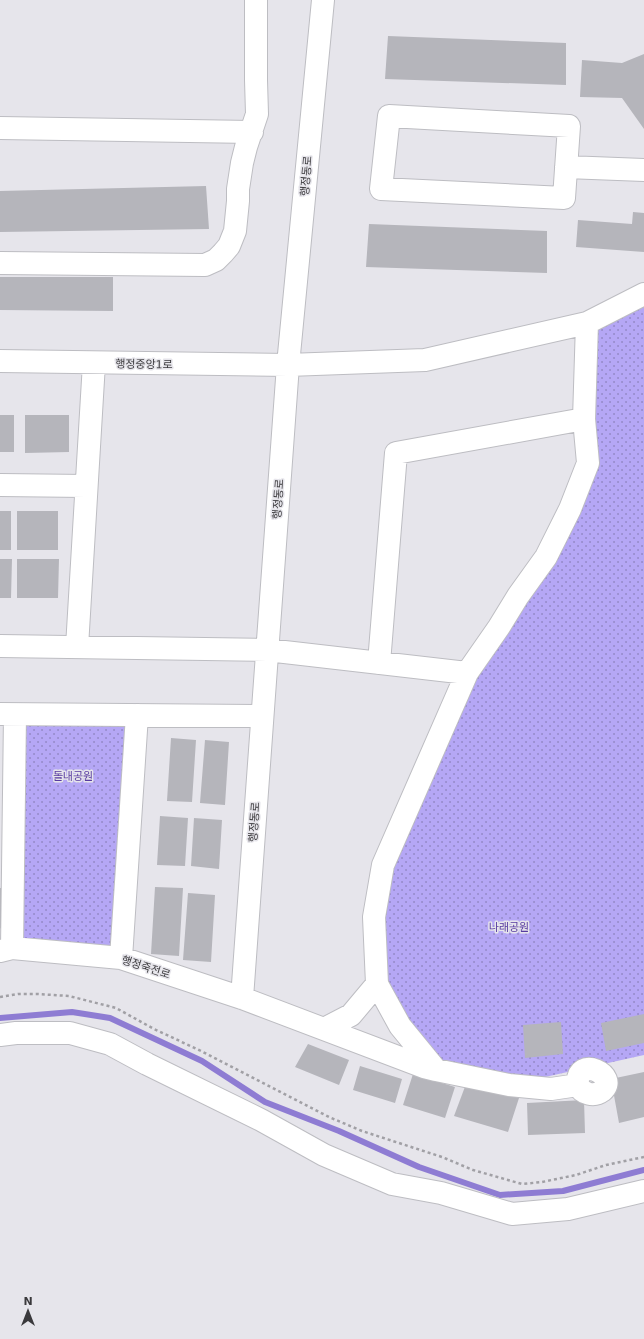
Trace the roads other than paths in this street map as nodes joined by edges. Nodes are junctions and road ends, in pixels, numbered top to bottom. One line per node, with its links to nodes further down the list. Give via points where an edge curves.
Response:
1 (256, 0): 4 (street, via 257,114)
2 (323, 0): 12 (street, 행정동로)
3 (0, 128): 4 (street)
4 (252, 132): 7 (street, via 242,163 235,231 229,246 216,260 205,265 186,266)
5 (566, 166): 5 (street, via 569,126 388,116 381,189 564,198); 6 (street)
6 (644, 170)
7 (0, 262)
8 (644, 294): 9 (street, 행정중앙1로)
9 (587, 323): 12 (street, 행정중앙1로, via 425,360); 13 (street)
10 (0, 361): 11 (street, 행정중앙1로)
11 (94, 363): 12 (street, 행정중앙1로); 15 (street)
12 (288, 365): 18 (street, 행정동로)
13 (584, 419): 19 (street, via 396,453); 20 (street, via 588,463 570,509 546,557)
14 (0, 485): 15 (street)
15 (86, 486): 17 (street)
16 (0, 646): 17 (street)
17 (77, 647): 18 (street)
18 (267, 650): 19 (street); 23 (street, 행정동로)
19 (379, 663): 20 (street)
20 (467, 673): 26 (street, via 383,865 374,917)
21 (7, 714): 22 (street); 24 (street)
22 (137, 715): 23 (street); 25 (street)
23 (262, 716): 27 (street, 행정동로)
24 (6, 950): 25 (street, 행정죽전로)
25 (121, 958): 27 (street, 행정죽전로)
26 (377, 984): 28 (street, via 351,1015); 30 (street, via 400,1026)
27 (242, 998): 28 (street, 행정죽전로)
28 (324, 1029): 30 (street, 행정죽전로)
29 (0, 1035): 32 (street, via 70,1033 110,1044 261,1120 324,1155 392,1184 441,1193 512,1214 568,1209)
30 (436, 1070): 31 (street, 행정죽전로, via 509,1086 551,1089)
31 (578, 1086)
32 (644, 1191)

